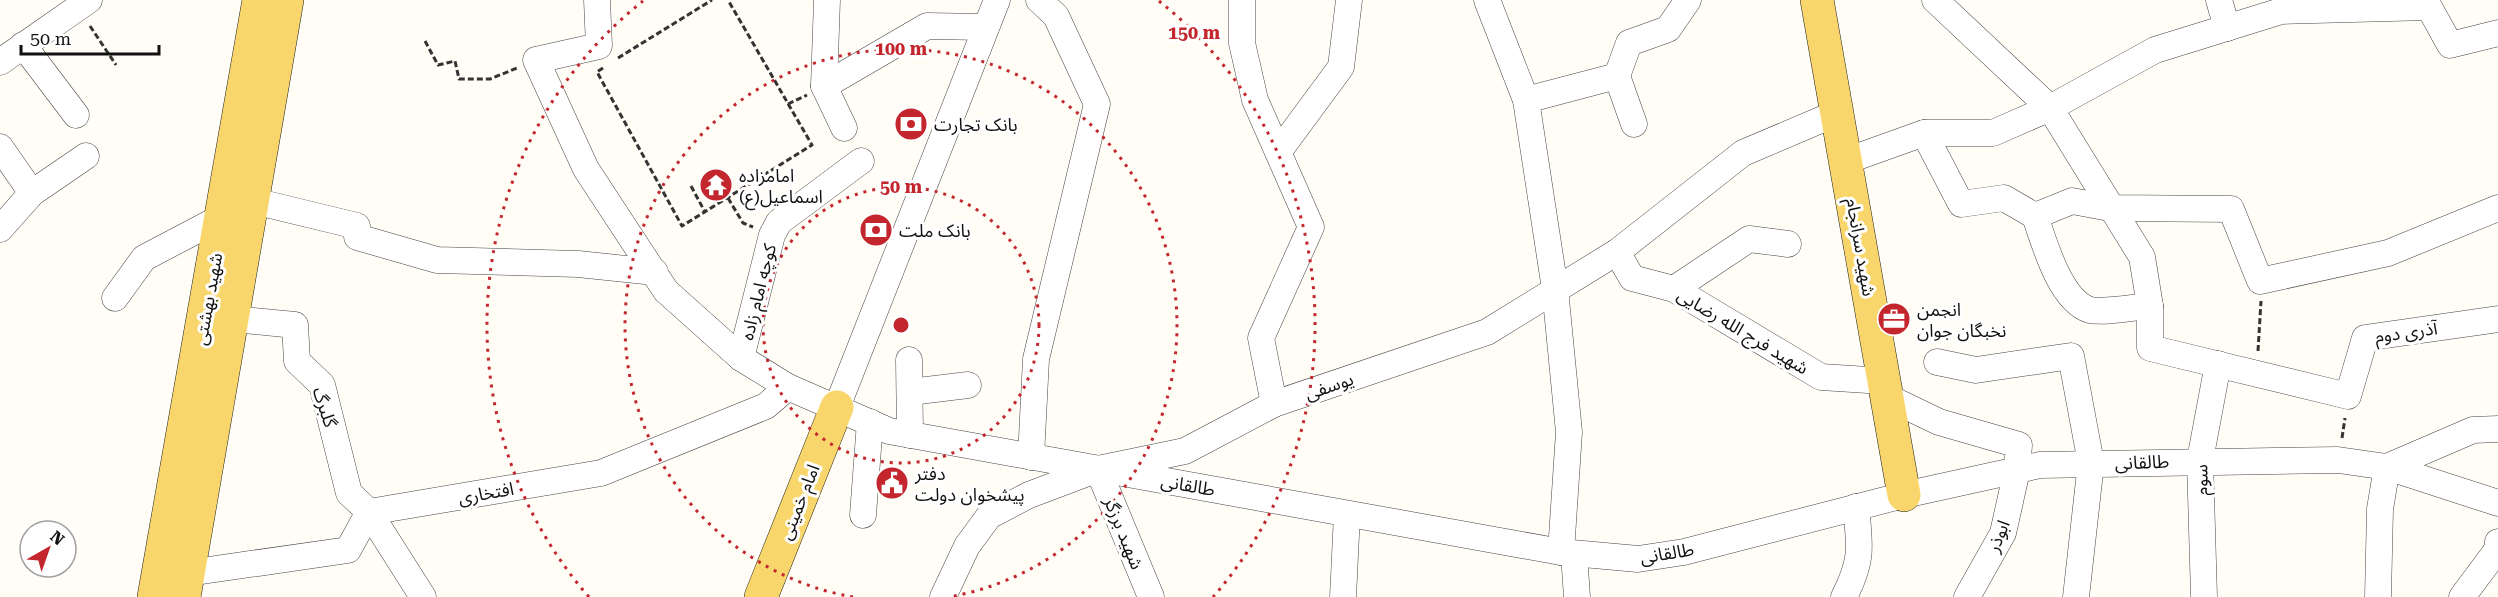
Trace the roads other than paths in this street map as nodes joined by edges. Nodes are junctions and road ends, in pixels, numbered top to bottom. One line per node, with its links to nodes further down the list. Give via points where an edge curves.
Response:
1 (259, 0): 39 (main road, شهید بهشتی)
2 (287, 0): 35 (main road, شهید بهشتی)
3 (597, 0): 43 (street, طالقانی, via 599,46 536,60 586,169)
4 (826, 0): 21 (street)
5 (997, 0): 15 (street)
6 (1040, 0): 63 (street, via 1056,16 1097,104 1036,359)
7 (1242, 0): 30 (street, via 1242,43 1255,100)
8 (1350, 0): 30 (street, via 1341,67)
9 (1487, 0): 22 (street)
10 (1688, 0): 20 (street, via 1668,29 1629,43)
11 (1817, 0): 24 (main road, شهید سرانجام)
12 (1935, 0): 23 (street)
13 (2219, 0): 16 (street)
14 (83, 4): 18 (street)
15 (986, 27): 21 (street, via 927,26); 59 (street)
16 (2227, 28): 17 (street, via 2281,11 2429,7 2450,45); 23 (street, via 2155,51)
17 (2498, 33)
18 (23, 45): 19 (street); 25 (street)
19 (0, 62)
20 (1617, 76): 22 (street); 26 (street)
21 (824, 86): 27 (street)
22 (1526, 100): 44 (street)
23 (2050, 108): 28 (street, via 1993,133); 36 (street)
24 (1837, 113): 32 (main road, شهید سرانجام); 42 (street, یوسفی, via 1743,153)
25 (76, 116)
26 (1634, 124)
27 (844, 128)
28 (1924, 133): 32 (street); 38 (street, via 1961,204 2004,198)
29 (0, 147): 34 (street)
30 (1279, 151): 58 (street, via 1311,227 1262,338)
31 (86, 156): 34 (street)
32 (1846, 160): 56 (main road, شهید سرانجام)
33 (861, 161): 50 (street, کوچه امام زاده, via 779,222 772,235)
34 (32, 193): 40 (street)
35 (254, 201): 43 (street, via 357,226 357,237 437,260 578,264); 48 (main road, شهید بهشتی)
36 (2109, 208): 37 (street, via 2232,209 2260,281 2388,254); 38 (street, via 2072,201); 47 (street, via 2142,257)
37 (2498, 208)
38 (2035, 216): 47 (street, via 2055,272 2076,301 2090,310)
39 (222, 217): 46 (street, via 144,258); 78 (main road, شهید بهشتی)
40 (0, 229)
41 (1788, 244): 45 (street, via 1749,239)
42 (1617, 252): 44 (street, یوسفی); 45 (street, شهید فرج الله رضایی, via 1632,278)
43 (655, 272): 50 (street, طالقانی, via 666,291)
44 (1555, 289): 58 (street, یوسفی, via 1486,332); 76 (street, via 1569,432)
45 (1674, 289): 56 (street, شهید فرج الله رضایی, via 1821,377)
46 (115, 298)
47 (2150, 306): 53 (street, via 2150,348)
48 (234, 319): 72 (street, گلبرگ, via 295,325 297,361 322,385 349,493); 77 (main road, شهید بهشتی)
49 (2498, 319): 53 (street, آذری دوم, via 2365,338 2348,396)
50 (741, 358): 55 (street, طالقانی)
51 (909, 360): 57 (street)
52 (1937, 362): 65 (street, via 1976,370 2071,356)
53 (2218, 364): 64 (street, سوم)
54 (968, 385): 57 (street)
55 (788, 387): 59 (street, طالقانی); 72 (street, افتخاری, via 766,406 601,473)
56 (1886, 389): 68 (street, ابوذر, via 1939,422 2019,445); 69 (main road, شهید سرانجام)
57 (910, 392): 62 (street)
58 (1274, 404): 67 (street, یوسفی, via 1185,451)
59 (837, 407): 60 (street, طالقانی); 80 (main road, امام خمینی)
60 (870, 422): 62 (street, طالقانی); 74 (street)
61 (2498, 429): 66 (street, via 2473,430)
62 (910, 435): 63 (street, طالقانی)
63 (1032, 457): 67 (street, طالقانی)
64 (2200, 460): 65 (street, طالقانی); 66 (street, طالقانی, via 2338,459); 88 (street, سوم)
65 (2091, 463): 68 (street, طالقانی); 87 (street)
66 (2387, 467): 70 (street, طالقانی); 89 (street, via 2380,509)
67 (1098, 469): 73 (street, طالقانی); 81 (street, via 1029,495 989,516 967,546); 82 (street, شهید برزگر)
68 (2017, 470): 69 (street, طالقانی); 86 (street, ابوذر, via 2003,533)
69 (1904, 495): 71 (street, طالقانی)
70 (2498, 503)
71 (1856, 507): 76 (street, طالقانی, via 1684,552 1638,559); 85 (street, via 1859,561)
72 (369, 512): 77 (street, via 348,550); 79 (street)
73 (1347, 514): 76 (street, طالقانی); 83 (street)
74 (863, 515)
75 (2498, 542): 90 (street, via 2497,550)
76 (1568, 553): 84 (street)
77 (186, 585)
78 (154, 597)
79 (423, 597)
80 (761, 597)
81 (943, 597)
82 (1151, 597)
83 (1343, 597)
84 (1576, 597)
85 (1844, 597)
86 (1967, 597)
87 (2076, 597)
88 (2205, 597)
89 (2378, 597)
90 (2462, 597)

